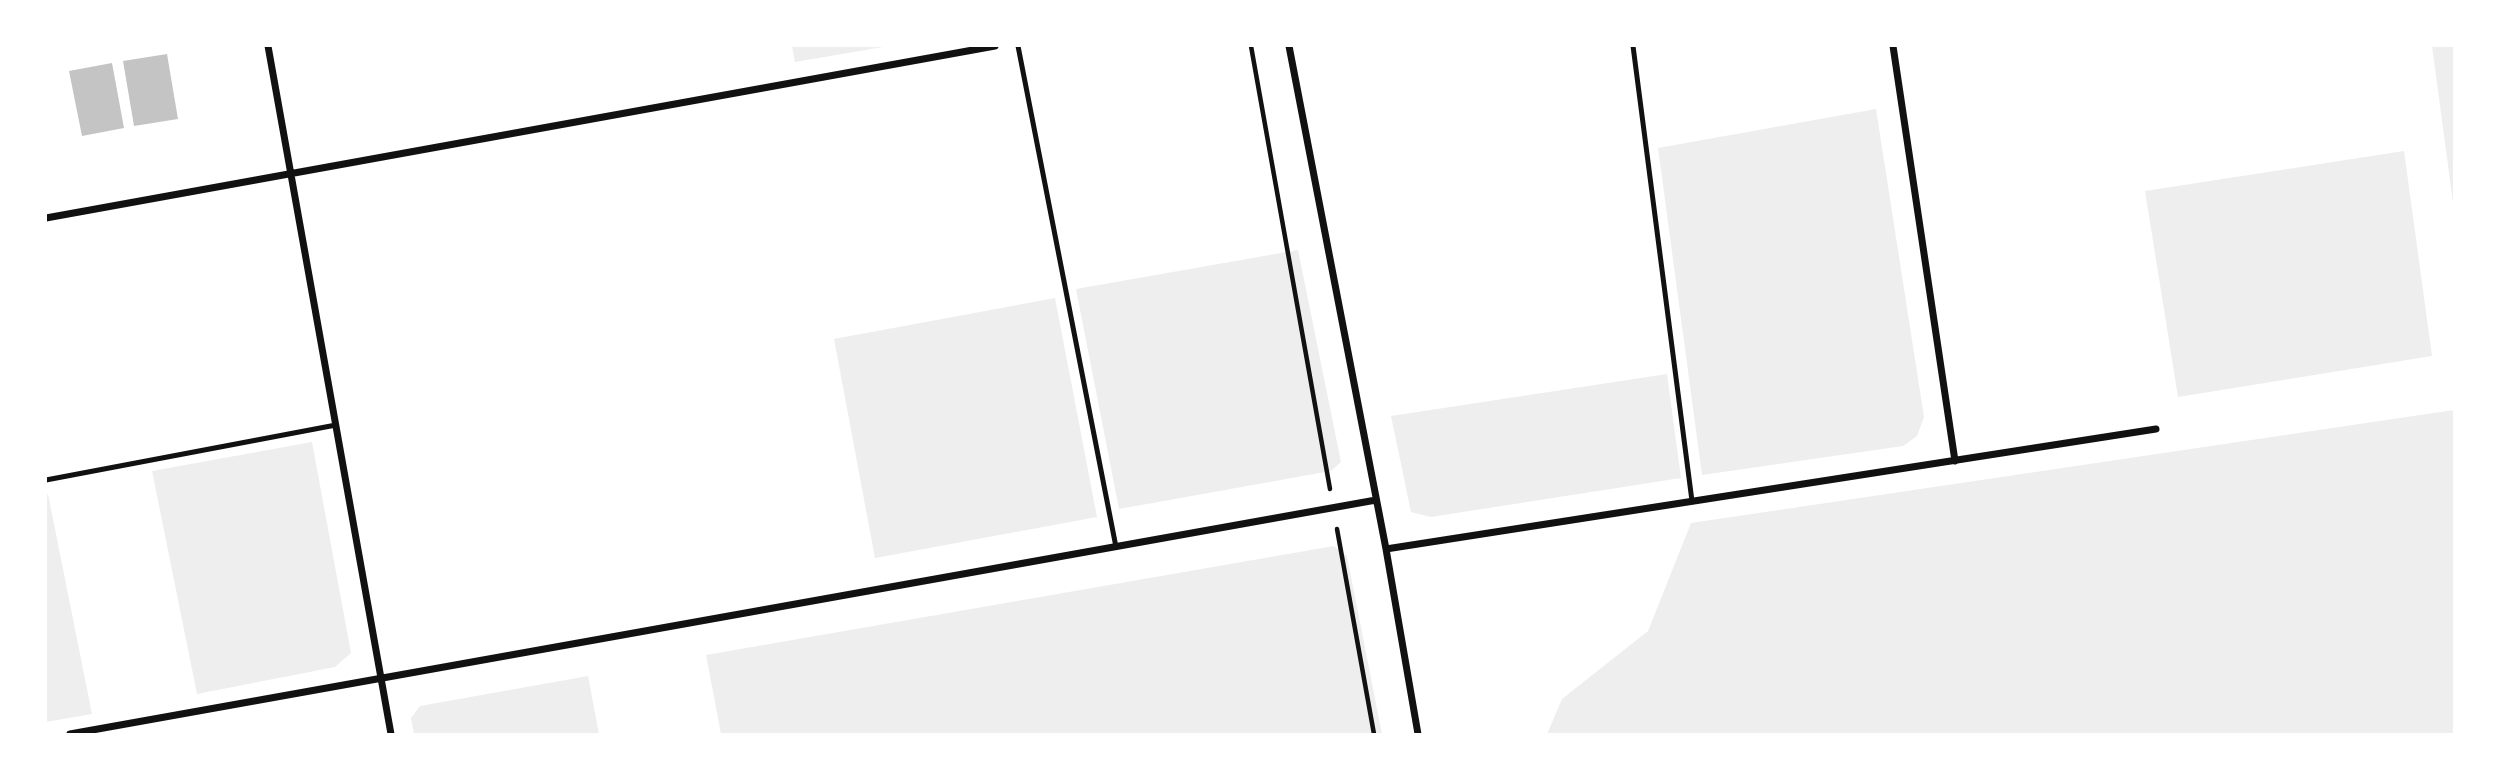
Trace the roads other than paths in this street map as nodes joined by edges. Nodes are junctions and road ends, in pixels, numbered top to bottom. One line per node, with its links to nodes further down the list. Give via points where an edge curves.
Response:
1 (268, 46): 7 (street)
2 (995, 46): 7 (street)
3 (1018, 46): 15 (lane)
4 (1289, 46): 13 (street)
5 (1633, 46): 14 (lane)
6 (1893, 46): 11 (street)
7 (290, 173): 8 (street); 9 (street)
8 (46, 218)
9 (336, 425): 12 (lane); 17 (street)
10 (2156, 429): 11 (street)
11 (1955, 461): 14 (street)
12 (46, 480)
13 (1376, 500): 15 (street); 16 (street)
14 (1692, 501): 16 (street)
15 (1116, 547): 17 (street)
16 (1386, 550): 20 (street)
17 (382, 680): 18 (street); 19 (street)
18 (70, 734)
19 (391, 734)
20 (1418, 734)

